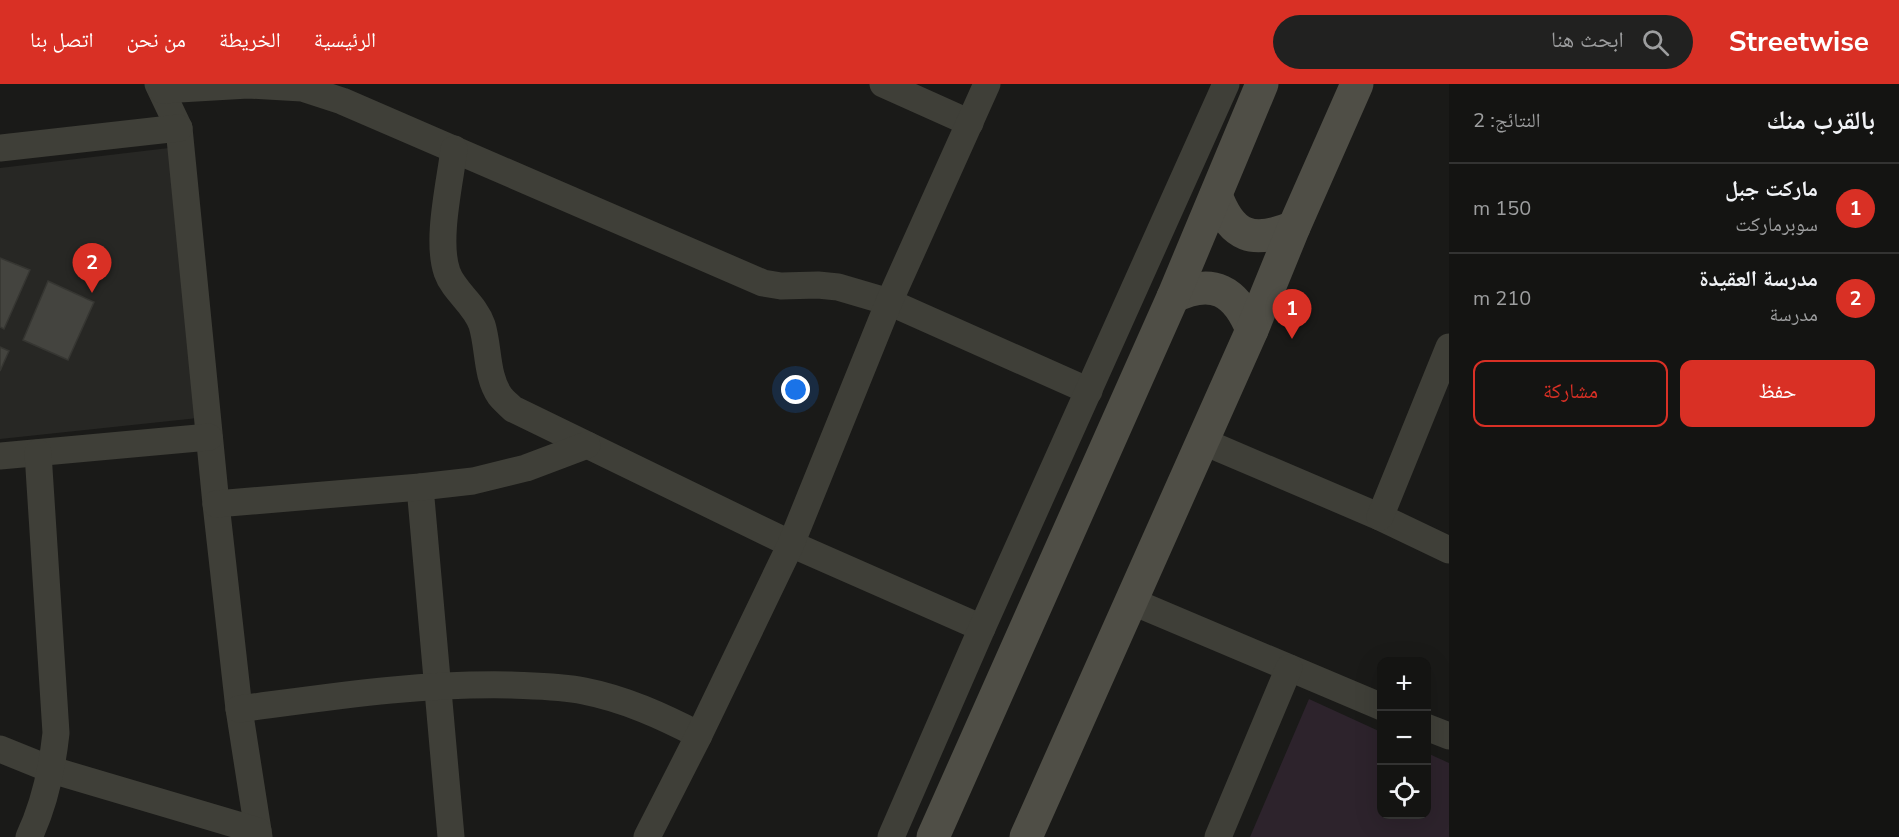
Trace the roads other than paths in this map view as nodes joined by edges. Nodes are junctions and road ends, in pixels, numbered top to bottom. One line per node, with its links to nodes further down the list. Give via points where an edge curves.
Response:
1 (884, 84): 7 (street)
2 (987, 84): 7 (street)
3 (1226, 84): 17 (street)
4 (1262, 84): 11 (main road)
5 (1357, 84): 12 (main road)
6 (160, 87): 8 (street); 10 (street, via 302,88)
7 (970, 123): 14 (street)
8 (179, 128): 9 (street); 18 (street)
9 (0, 148)
10 (454, 149): 14 (street, via 764,283 838,287); 20 (street, via 443,252 456,289 481,322 492,379 500,396 513,409)
11 (1216, 195): 12 (main road, via 1225,216 1251,236 1266,237); 13 (main road)
12 (1294, 227): 15 (main road)
13 (1173, 297): 15 (main road, via 1196,288 1218,291 1238,304); 44 (main road)
14 (890, 302): 17 (street); 26 (street)
15 (1252, 330): 19 (main road)
16 (1446, 360): 25 (street)
17 (1089, 392): 29 (street)
18 (209, 437): 21 (street); 24 (street)
19 (1202, 441): 25 (street); 28 (main road)
20 (587, 445): 23 (street, via 500,476); 26 (street)
21 (38, 453): 22 (street); 38 (street, via 56,733)
22 (0, 456)
23 (420, 488): 24 (street); 31 (street)
24 (216, 504): 33 (street)
25 (1380, 517): 27 (street)
26 (791, 544): 29 (street); 35 (street)
27 (1449, 550)
28 (1131, 601): 30 (street); 45 (main road)
29 (982, 628): 43 (street)
30 (1289, 668): 32 (street); 46 (street)
31 (437, 686): 33 (street); 35 (street, via 508,685 583,691 660,715); 41 (street)
32 (1377, 706)
33 (239, 709): 39 (street)
34 (1431, 729): 36 (street)
35 (699, 735): 42 (street)
36 (1449, 736)
37 (0, 749): 38 (street)
38 (52, 770): 39 (street); 40 (street)
39 (257, 835)
40 (29, 837)
41 (451, 837)
42 (646, 837)
43 (891, 837)
44 (933, 837)
45 (1026, 837)
46 (1218, 837)

